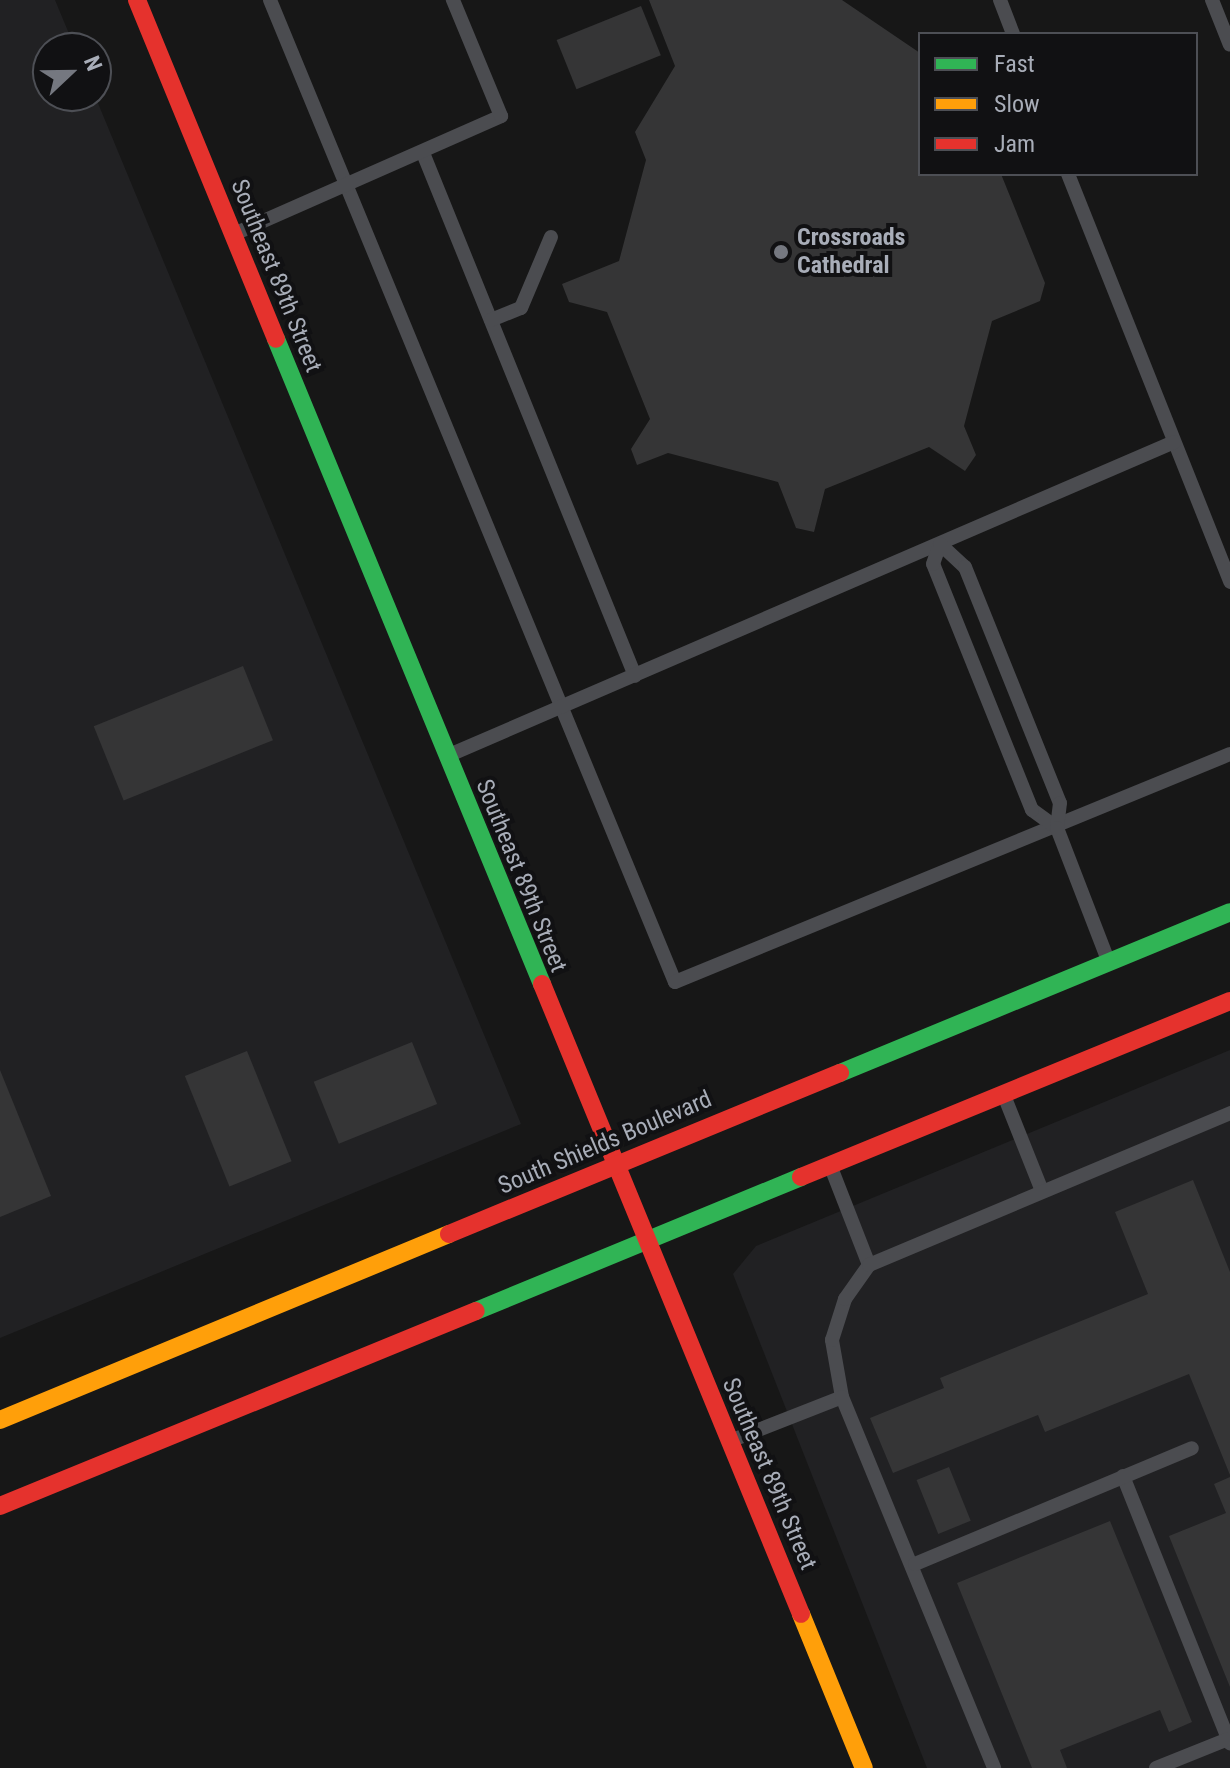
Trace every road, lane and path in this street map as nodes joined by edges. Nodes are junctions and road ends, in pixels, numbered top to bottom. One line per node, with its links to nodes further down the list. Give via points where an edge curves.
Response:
1 (137, 0): 11 (main road, Southeast 89th Street)
2 (270, 0): 10 (lane)
3 (453, 0): 8 (lane, via 501,116)
4 (1000, 0): 6 (lane)
5 (1212, 0): 7 (lane)
6 (1012, 32)
7 (1230, 45)
8 (423, 153): 10 (lane); 13 (lane)
9 (1069, 176): 14 (lane)
10 (348, 189): 11 (lane); 18 (lane)
11 (233, 234): 20 (main road, Southeast 89th Street)
12 (551, 237): 13 (lane, via 521,308)
13 (491, 320): 17 (lane)
14 (1174, 442): 15 (lane); 16 (lane)
15 (940, 544): 17 (lane); 21 (lane, via 965,567 1060,803); 21 (lane, via 933,564 1032,810)
16 (1230, 582)
17 (635, 676): 18 (lane)
18 (563, 708): 20 (lane); 21 (lane, via 675,982)
19 (1230, 754): 21 (lane)
20 (447, 756): 28 (main road, Southeast 89th Street)
21 (1057, 828): 23 (lane)
22 (1230, 912): 23 (main road, South Shields Boulevard)
23 (1108, 962): 28 (main road, South Shields Boulevard)
24 (1230, 1001): 25 (main road)
25 (1003, 1094): 27 (main road); 29 (lane)
26 (1230, 1113): 29 (lane)
27 (830, 1166): 30 (main road); 31 (lane)
28 (613, 1167): 30 (main road, Southeast 89th Street); 33 (main road, South Shields Boulevard)
29 (1042, 1191): 31 (lane)
30 (646, 1242): 34 (main road, Southeast 89th Street); 37 (main road)
31 (869, 1265): 32 (lane, via 845,1299 832,1340)
32 (842, 1397): 34 (lane); 38 (lane)
33 (0, 1420)
34 (729, 1441): 40 (main road, Southeast 89th Street)
35 (1192, 1448): 36 (lane)
36 (1123, 1476): 38 (lane); 39 (lane)
37 (0, 1506)
38 (915, 1564): 41 (lane)
39 (1229, 1741): 42 (lane)
40 (864, 1768)
41 (994, 1768)
42 (1156, 1768)

